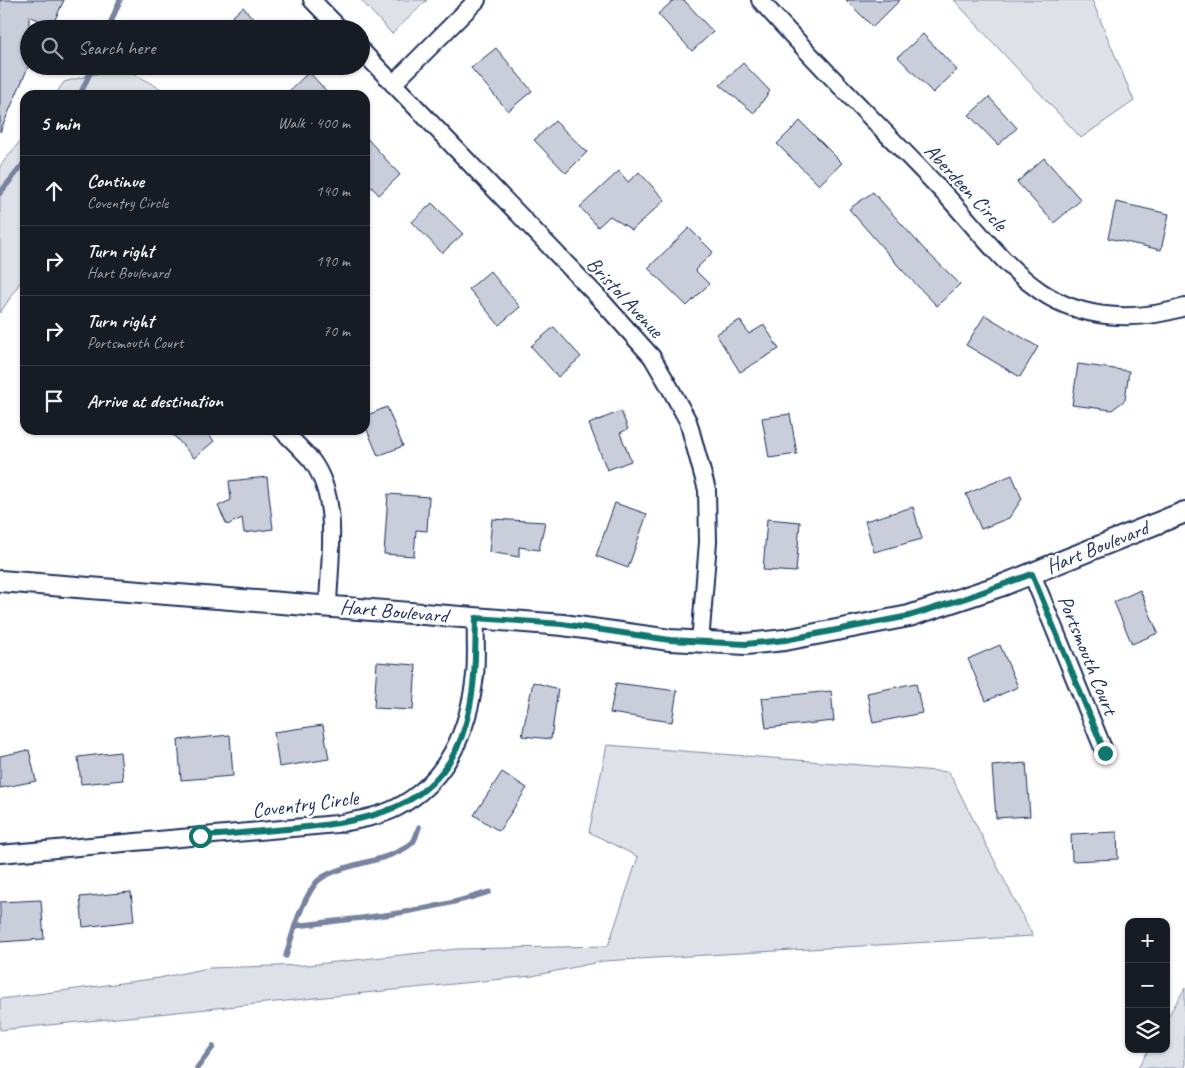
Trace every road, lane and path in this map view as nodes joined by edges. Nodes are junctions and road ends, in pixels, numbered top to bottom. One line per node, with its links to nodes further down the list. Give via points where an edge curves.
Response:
1 (312, 0): 4 (street)
2 (477, 0): 6 (street)
3 (760, 0): 7 (street, Aberdeen Circle, via 989,243 1040,291 1071,306 1103,316 1135,316)
4 (331, 20)
5 (370, 60): 6 (street, Bristol Avenue)
6 (393, 84): 14 (street, Bristol Avenue, via 652,357 670,388 688,421 706,490 708,542)
7 (1185, 307)
8 (287, 435): 12 (street, via 312,462 323,484 331,535)
9 (1185, 512): 10 (street, Hart Boulevard)
10 (1032, 574): 14 (street, Hart Boulevard, via 909,616 785,640 746,644); 15 (street, Portsmouth Court)
11 (0, 581): 12 (street, Hart Boulevard)
12 (328, 606): 13 (street, Hart Boulevard)
13 (476, 618): 14 (street, Hart Boulevard, via 562,624); 16 (street, Coventry Circle, via 475,673 466,725 439,775 396,808 337,824)
14 (700, 643)
15 (1105, 753)
16 (0, 854)

